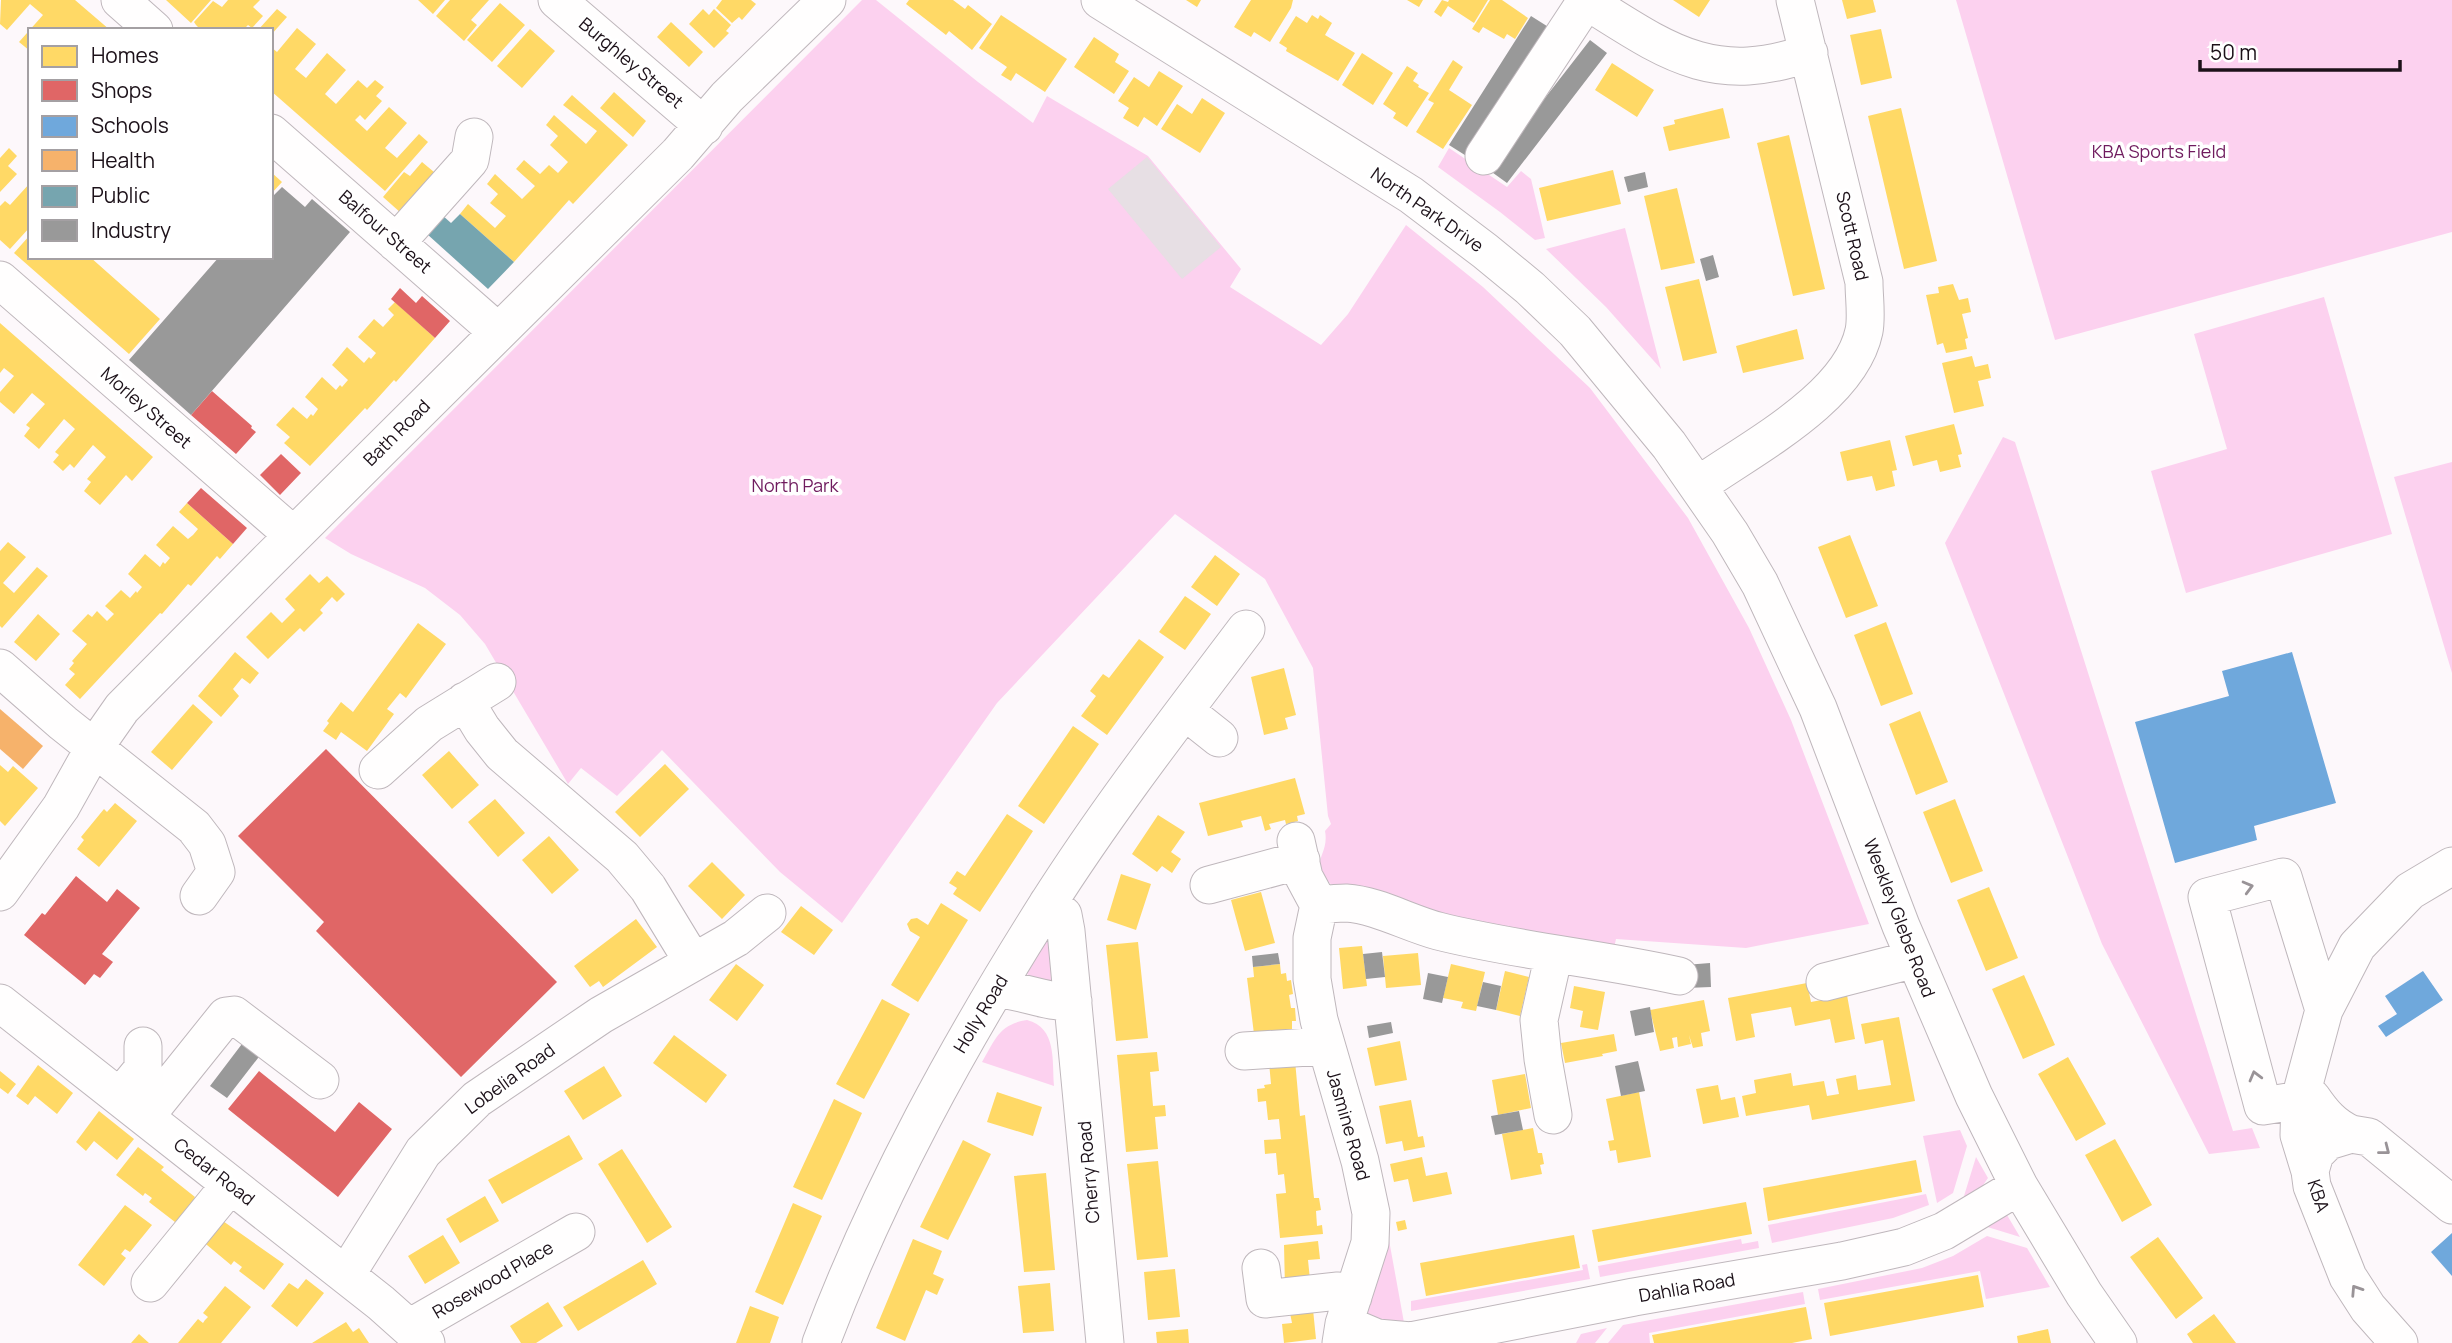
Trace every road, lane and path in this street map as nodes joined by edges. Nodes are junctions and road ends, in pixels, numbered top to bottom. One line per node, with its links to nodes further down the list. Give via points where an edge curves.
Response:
1 (120, 0): 7 (street)
2 (557, 0): 9 (street, Burghley Street)
3 (827, 0): 9 (street, Bath Road, via 727,97)
4 (1100, 0): 16 (street, North Park Drive, via 1411,195 1485,251 1575,331)
5 (1586, 0): 8 (street, via 1677,55 1706,64 1747,67); 12 (street)
6 (1795, 0): 8 (street, Scott Road)
7 (152, 28)
8 (1809, 52): 16 (street, Scott Road, via 1864,282 1864,331 1847,369 1821,398)
9 (704, 126): 15 (street, Bath Road)
10 (273, 135): 13 (street, Balfour Street)
11 (474, 137): 13 (street, via 471,160)
12 (1484, 156)
13 (396, 243): 15 (street, Balfour Street)
14 (0, 280): 17 (street, Morley Street)
15 (498, 332): 17 (street, Bath Road)
16 (1699, 485): 34 (street, Weekley Glebe Road, via 1760,584 1818,708)
17 (293, 535): 24 (street, Bath Road, via 122,708)
18 (1245, 629): 22 (street, Holly Road)
19 (0, 668): 24 (street)
20 (497, 682): 21 (street)
21 (465, 701): 25 (street, via 429,724); 35 (street, via 502,754 622,857 648,888)
22 (1185, 710): 23 (street); 30 (street, Holly Road)
23 (1219, 738)
24 (94, 748): 28 (street, Bath Road, via 61,807); 29 (street, via 174,810 207,844 216,872)
25 (379, 771)
26 (2450, 869): 41 (street, via 2410,891 2357,946)
27 (1209, 885): 31 (street, via 1298,851 1304,877)
28 (0, 892)
29 (199, 896)
30 (1048, 903): 38 (street, Holly Road); 39 (street, Cherry Road, via 1063,915)
31 (1319, 905): 33 (street, via 1346,903 1437,930); 43 (street, Jasmine Road, via 1312,938 1312,979)
32 (767, 913): 35 (street, Lobelia Road, via 736,938)
33 (1554, 954): 36 (street); 48 (street, via 1539,1020)
34 (1915, 958): 37 (street); 52 (street, Weekley Glebe Road, via 1974,1096)
35 (693, 962): 56 (street, Lobelia Road, via 601,1016 468,1107 423,1152)
36 (1679, 976)
37 (1825, 982)
38 (996, 989): 39 (street, via 1059,1003); 61 (street, Holly Road, via 929,1104 881,1201)
39 (1073, 1001): 62 (street, Cherry Road)
40 (0, 1003): 47 (street, Cedar Road)
41 (2324, 1010): 46 (street); 46 (street, one-way to 41, via 2263,1105 2207,897 2283,877)
42 (143, 1046): 47 (street)
43 (1326, 1046): 44 (street); 58 (street, Jasmine Road, via 1371,1213 1370,1243)
44 (1244, 1051)
45 (320, 1080): 47 (street, via 234,1015 226,1016)
46 (2300, 1099): 49 (street, via 2312,1098 2326,1118); 50 (street, via 2299,1135)
47 (132, 1107): 51 (street, Cedar Road)
48 (1553, 1115)
49 (2351, 1134): 50 (street, KBA, via 2328,1141 2315,1154); 53 (street, one-way to 53, via 2369,1137)
50 (2309, 1171): 64 (street, KBA, one-way to 50, via 2348,1277)
51 (230, 1185): 56 (street, Cedar Road); 57 (street)
52 (2019, 1186): 59 (street, Dahlia Road, via 1944,1231 1904,1247); 63 (street, Weekley Glebe Road)
53 (2452, 1205)
54 (576, 1232): 60 (street, Rosewood Place)
55 (1261, 1268): 58 (street, Dahlia Road, via 1265,1299 1338,1291)
56 (346, 1275): 60 (street, Cedar Road)
57 (150, 1283)
58 (1346, 1321): 59 (street, Dahlia Road, via 1377,1338 1411,1341)
59 (1560, 1327)
60 (419, 1335)
61 (821, 1343)
62 (1105, 1343)
63 (2118, 1343)
64 (2399, 1343)

